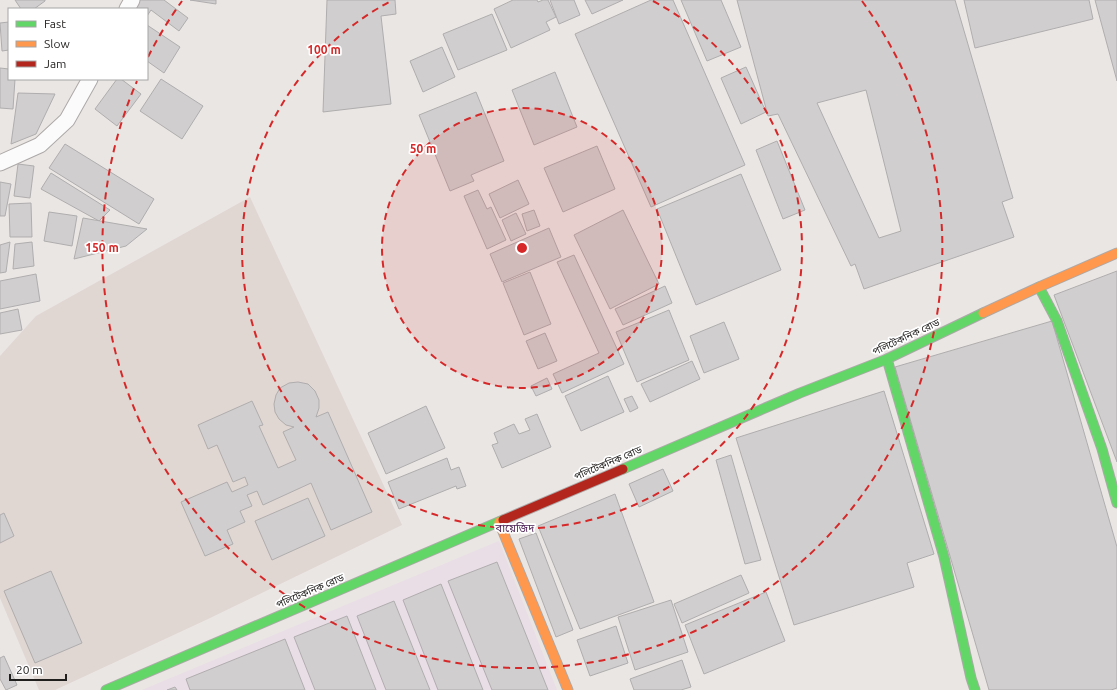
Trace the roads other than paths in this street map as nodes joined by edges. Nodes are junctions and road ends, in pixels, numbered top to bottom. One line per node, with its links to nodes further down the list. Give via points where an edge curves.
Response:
1 (89, 80): 2 (street, via 67,120 40,145)
2 (0, 163)
3 (1117, 253): 4 (main road, পলিটেকনিক রোড)
4 (1040, 287): 5 (main road, পলিটেকনিক রোড); 6 (main road, via 1058,321 1102,449)
5 (886, 359): 7 (main road, পলিটেকনিক রোড, via 793,396); 10 (main road, via 944,557)
6 (1117, 503)
7 (499, 522): 8 (main road, পলিটেকনিক রোড); 9 (main road)
8 (106, 690)
9 (568, 690)
10 (975, 690)

